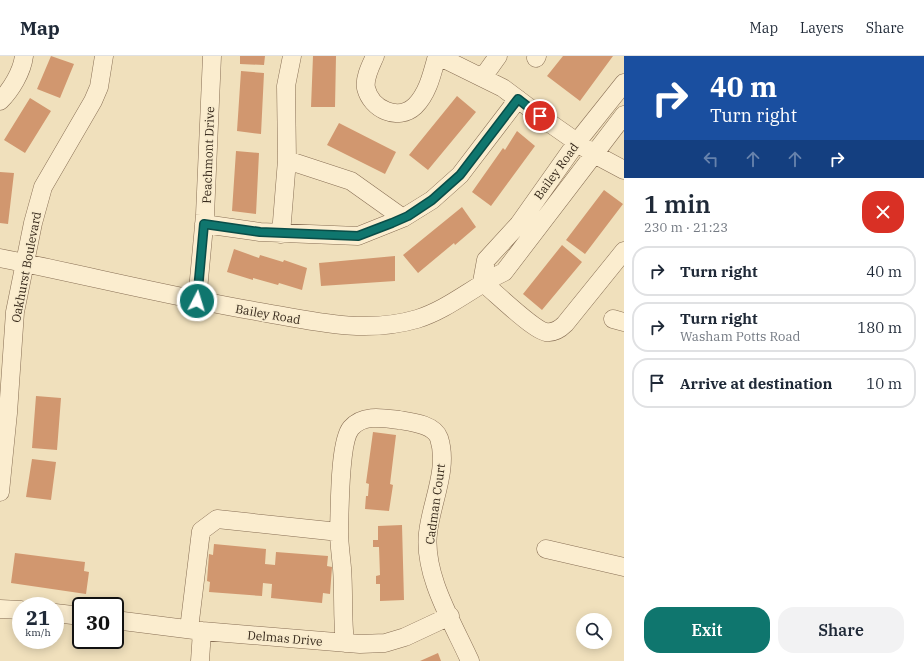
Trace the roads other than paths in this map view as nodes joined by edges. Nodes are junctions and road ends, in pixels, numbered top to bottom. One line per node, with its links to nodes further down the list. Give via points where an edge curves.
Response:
1 (24, 56): 11 (street, via 8,93)
2 (104, 56): 22 (street, Oakhurst Boulevard, via 99,87 93,101 43,187)
3 (212, 56): 18 (street, Peachmont Drive)
4 (292, 56): 15 (street, via 286,86)
5 (375, 56): 6 (street, via 367,75 366,88 372,101 382,110 397,112 408,111 426,92)
6 (438, 56): 8 (street)
7 (498, 56): 8 (street)
8 (483, 77): 10 (street)
9 (624, 83): 13 (street, Bailey Road)
10 (518, 99): 13 (street); 17 (street, via 460,175 432,200)
11 (0, 102)
12 (624, 115): 14 (street, Bailey Road)
13 (577, 142): 14 (street); 23 (street, Bailey Road, via 519,224 486,260)
14 (594, 154): 16 (street); 23 (street, Bailey Road, via 504,272)
15 (287, 160): 17 (street, via 351,181); 19 (street)
16 (624, 170)
17 (403, 218): 19 (street, via 358,236)
18 (204, 224): 19 (street); 24 (street, Peachmont Drive)
19 (281, 234)
20 (624, 251): 23 (street, via 565,324 552,332 546,332 534,325)
21 (0, 258): 22 (street, Bailey Road)
22 (25, 263): 24 (street, Bailey Road); 25 (street, Oakhurst Boulevard, via 15,312)
23 (482, 282): 24 (street, Bailey Road, via 463,297 441,309 416,319 385,325 322,324)
24 (197, 301)
25 (0, 492)
26 (339, 532): 31 (street, Cadman Court, via 343,452 345,437 351,427 362,419 373,418 418,423 431,429 438,436 442,465 428,534 428,553 431,570); 33 (street, via 217,519 201,531); 34 (street, Cadman Court)
27 (546, 549): 28 (street)
28 (624, 567)
29 (0, 609): 30 (street)
30 (12, 610)
31 (450, 616): 34 (street, Delmas Drive, via 386,643); 36 (street, Cadman Court)
32 (124, 621): 33 (street, Delmas Drive)
33 (195, 630): 34 (street, Delmas Drive); 35 (street)
34 (345, 643)
35 (200, 661)
36 (470, 661)

